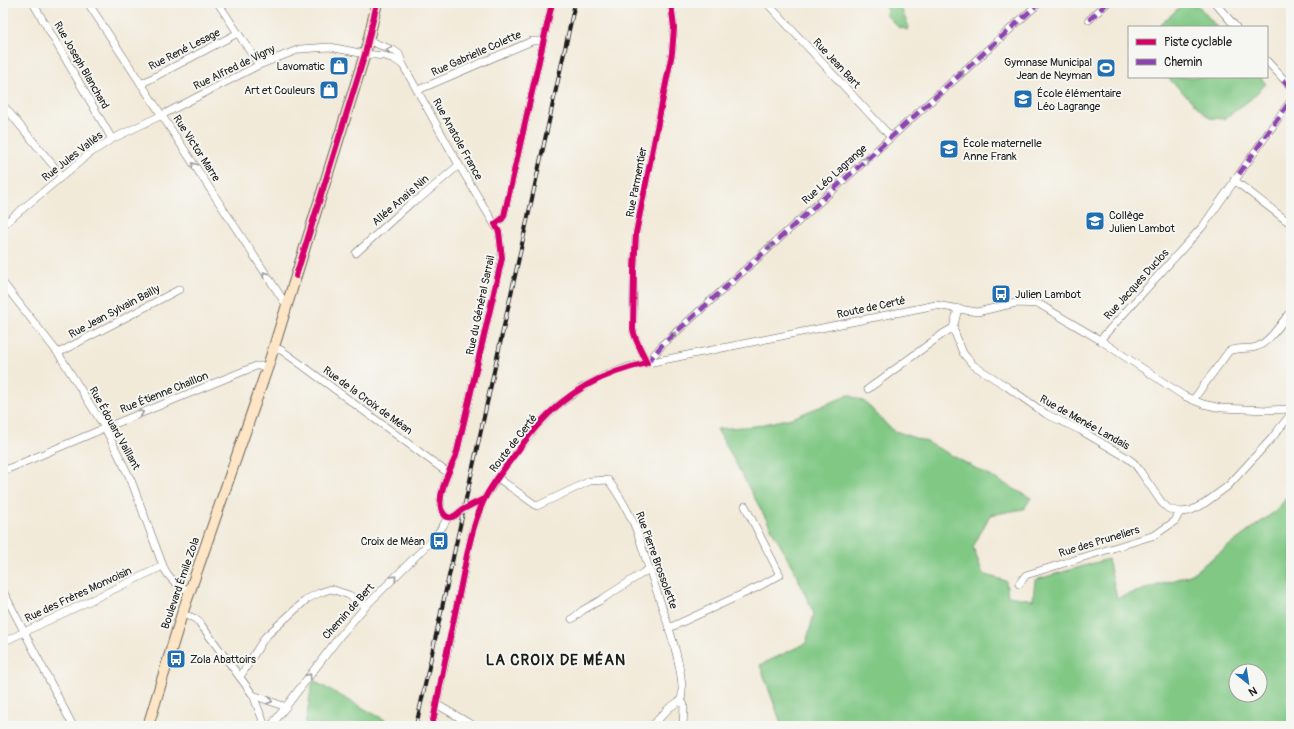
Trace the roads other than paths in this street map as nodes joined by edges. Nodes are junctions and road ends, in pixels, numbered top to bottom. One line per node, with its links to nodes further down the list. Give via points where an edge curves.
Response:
1 (33, 3): 27 (street, Rue Joseph Blanchard)
2 (88, 3): 20 (street, Rue Victor Marre)
3 (218, 3): 13 (street)
4 (377, 3): 14 (main road, Boulevard Émile Zola)
5 (552, 3): 15 (street)
6 (671, 3): 44 (street, Rue Parmentier, via 674,28 672,53 637,226 635,252 633,329)
7 (767, 3): 26 (street, Rue Jean Bart)
8 (1039, 3): 26 (street, Rue Léo Lagrange, one-way to 8)
9 (1107, 3): 11 (street)
10 (1215, 3): 12 (street)
11 (1089, 20)
12 (1235, 26)
13 (238, 33): 18 (street); 20 (street, Rue René Lesage)
14 (369, 41): 16 (main road, Boulevard Émile Zola); 19 (street, Rue Anatole France, one-way to 14, via 399,54)
15 (543, 41): 22 (street, Rue Gabrielle Colette, via 532,41); 31 (street, via 504,216)
16 (365, 54): 18 (street, Rue Alfred de Vigny, via 330,47 300,49); 19 (street, via 385,56); 37 (main road, Boulevard Émile Zola)
17 (1268, 62): 21 (street)
18 (259, 65): 25 (street, Rue Alfred de Vigny)
19 (403, 65): 22 (street, Rue Anatole France)
20 (141, 84): 25 (street, Rue Victor Marre)
21 (1291, 86)
22 (418, 90): 28 (street, Rue Anatole France)
23 (1291, 100): 30 (street, Rue Jacques Duclos)
24 (3, 105): 29 (street)
25 (162, 115): 27 (street, Rue Jules Vallès); 37 (street, Rue Victor Marre, one-way to 25)
26 (891, 138): 44 (street, Rue Léo Lagrange, one-way to 26, via 663,344)
27 (112, 139): 29 (street, Rue Jules Vallès)
28 (459, 165): 31 (street, Rue Anatole France); 34 (street, Allée Anaïs Nin, via 412,202)
29 (62, 176): 33 (street, Rue Jules Vallès)
30 (1234, 180): 32 (street); 41 (street, Rue Jacques Duclos, via 1203,226)
31 (495, 224): 52 (street, Rue du Général Sarrail, via 499,232 502,258 456,456)
32 (1291, 224)
33 (3, 225)
34 (356, 253)
35 (3, 283): 43 (street, Rue Édouard Vaillant)
36 (180, 289): 43 (street, Rue Jean Sylvain Bailly)
37 (286, 306): 42 (main road, Boulevard Émile Zola)
38 (958, 309): 40 (street); 41 (street, Route de Certé, via 977,312 1016,303 1039,304); 44 (street, Route de Certé, via 936,305)
39 (1291, 312): 47 (street, via 1264,344 1229,351)
40 (953, 328): 46 (street); 56 (street, Rue de Menée Landais, via 963,353 973,365 1046,414 1080,430 1126,457 1137,467 1162,503 1169,509)
41 (1100, 340): 47 (street, Route de Certé)
42 (273, 348): 45 (main road, Boulevard Émile Zola); 52 (street, Rue de la Croix de Méan, via 295,360)
43 (58, 353): 50 (street, Rue Édouard Vaillant)
44 (648, 363): 53 (street, Route de Certé, via 604,376 583,387 557,406 537,426)
45 (268, 366): 50 (street, Rue Étienne Chaillon, one-way to 45, via 256,366); 62 (main road, Boulevard Émile Zola)
46 (868, 389)
47 (1193, 400): 48 (street, Route de Certé, via 1221,408)
48 (1291, 409)
49 (1291, 414): 56 (street, via 1228,486 1205,503 1190,511)
50 (104, 428): 51 (street, Rue Étienne Chaillon); 58 (street, Rue Édouard Vaillant, via 131,480)
51 (3, 471)
52 (448, 473): 57 (street, Rue du Général Sarrail, via 440,502 441,510)
53 (498, 478): 54 (street, Route de Certé); 59 (street, Rue Pierre Brossolette, via 537,506 590,481 608,480 634,523)
54 (484, 499): 57 (street, via 455,516); 72 (street, via 472,532)
55 (745, 506): 66 (street, via 780,576)
56 (1180, 512): 60 (street, Rue des Pruneliers, via 1175,522 1155,535 1026,575)
57 (448, 517): 63 (street, Chemin de Bert, one-way to 57, via 434,538)
58 (163, 566): 62 (street, Rue Édouard Vaillant, via 169,577); 67 (street, Rue des Frères Monvoisin)
59 (649, 569): 65 (street); 66 (street, Rue Pierre Brossolette)
60 (1019, 584)
61 (3, 591): 67 (street)
62 (189, 591): 64 (main road, Boulevard Émile Zola)
63 (366, 606): 69 (street, via 349,595 331,589 307,599 265,637); 73 (street, Chemin de Bert, one-way to 63, via 321,659)
64 (182, 614): 69 (street, via 199,622); 75 (main road, Boulevard Émile Zola)
65 (572, 619)
66 (669, 628): 71 (street, Rue Pierre Brossolette, via 679,668 683,692)
67 (24, 632): 68 (street, Rue des Frères Monvoisin); 74 (street)
68 (3, 642)
69 (240, 677): 70 (street)
70 (253, 695): 73 (street, one-way to 73); 76 (street)
71 (681, 700): 80 (street, via 669,708); 81 (street, Rue Pierre Brossolette, via 684,705)
72 (438, 705): 78 (street); 79 (street)
73 (286, 707): 77 (street, Chemin de Bert)
74 (73, 726)
75 (148, 726)
76 (265, 726)
77 (272, 726)
78 (432, 726)
79 (474, 726)
80 (652, 726)
81 (683, 726)

